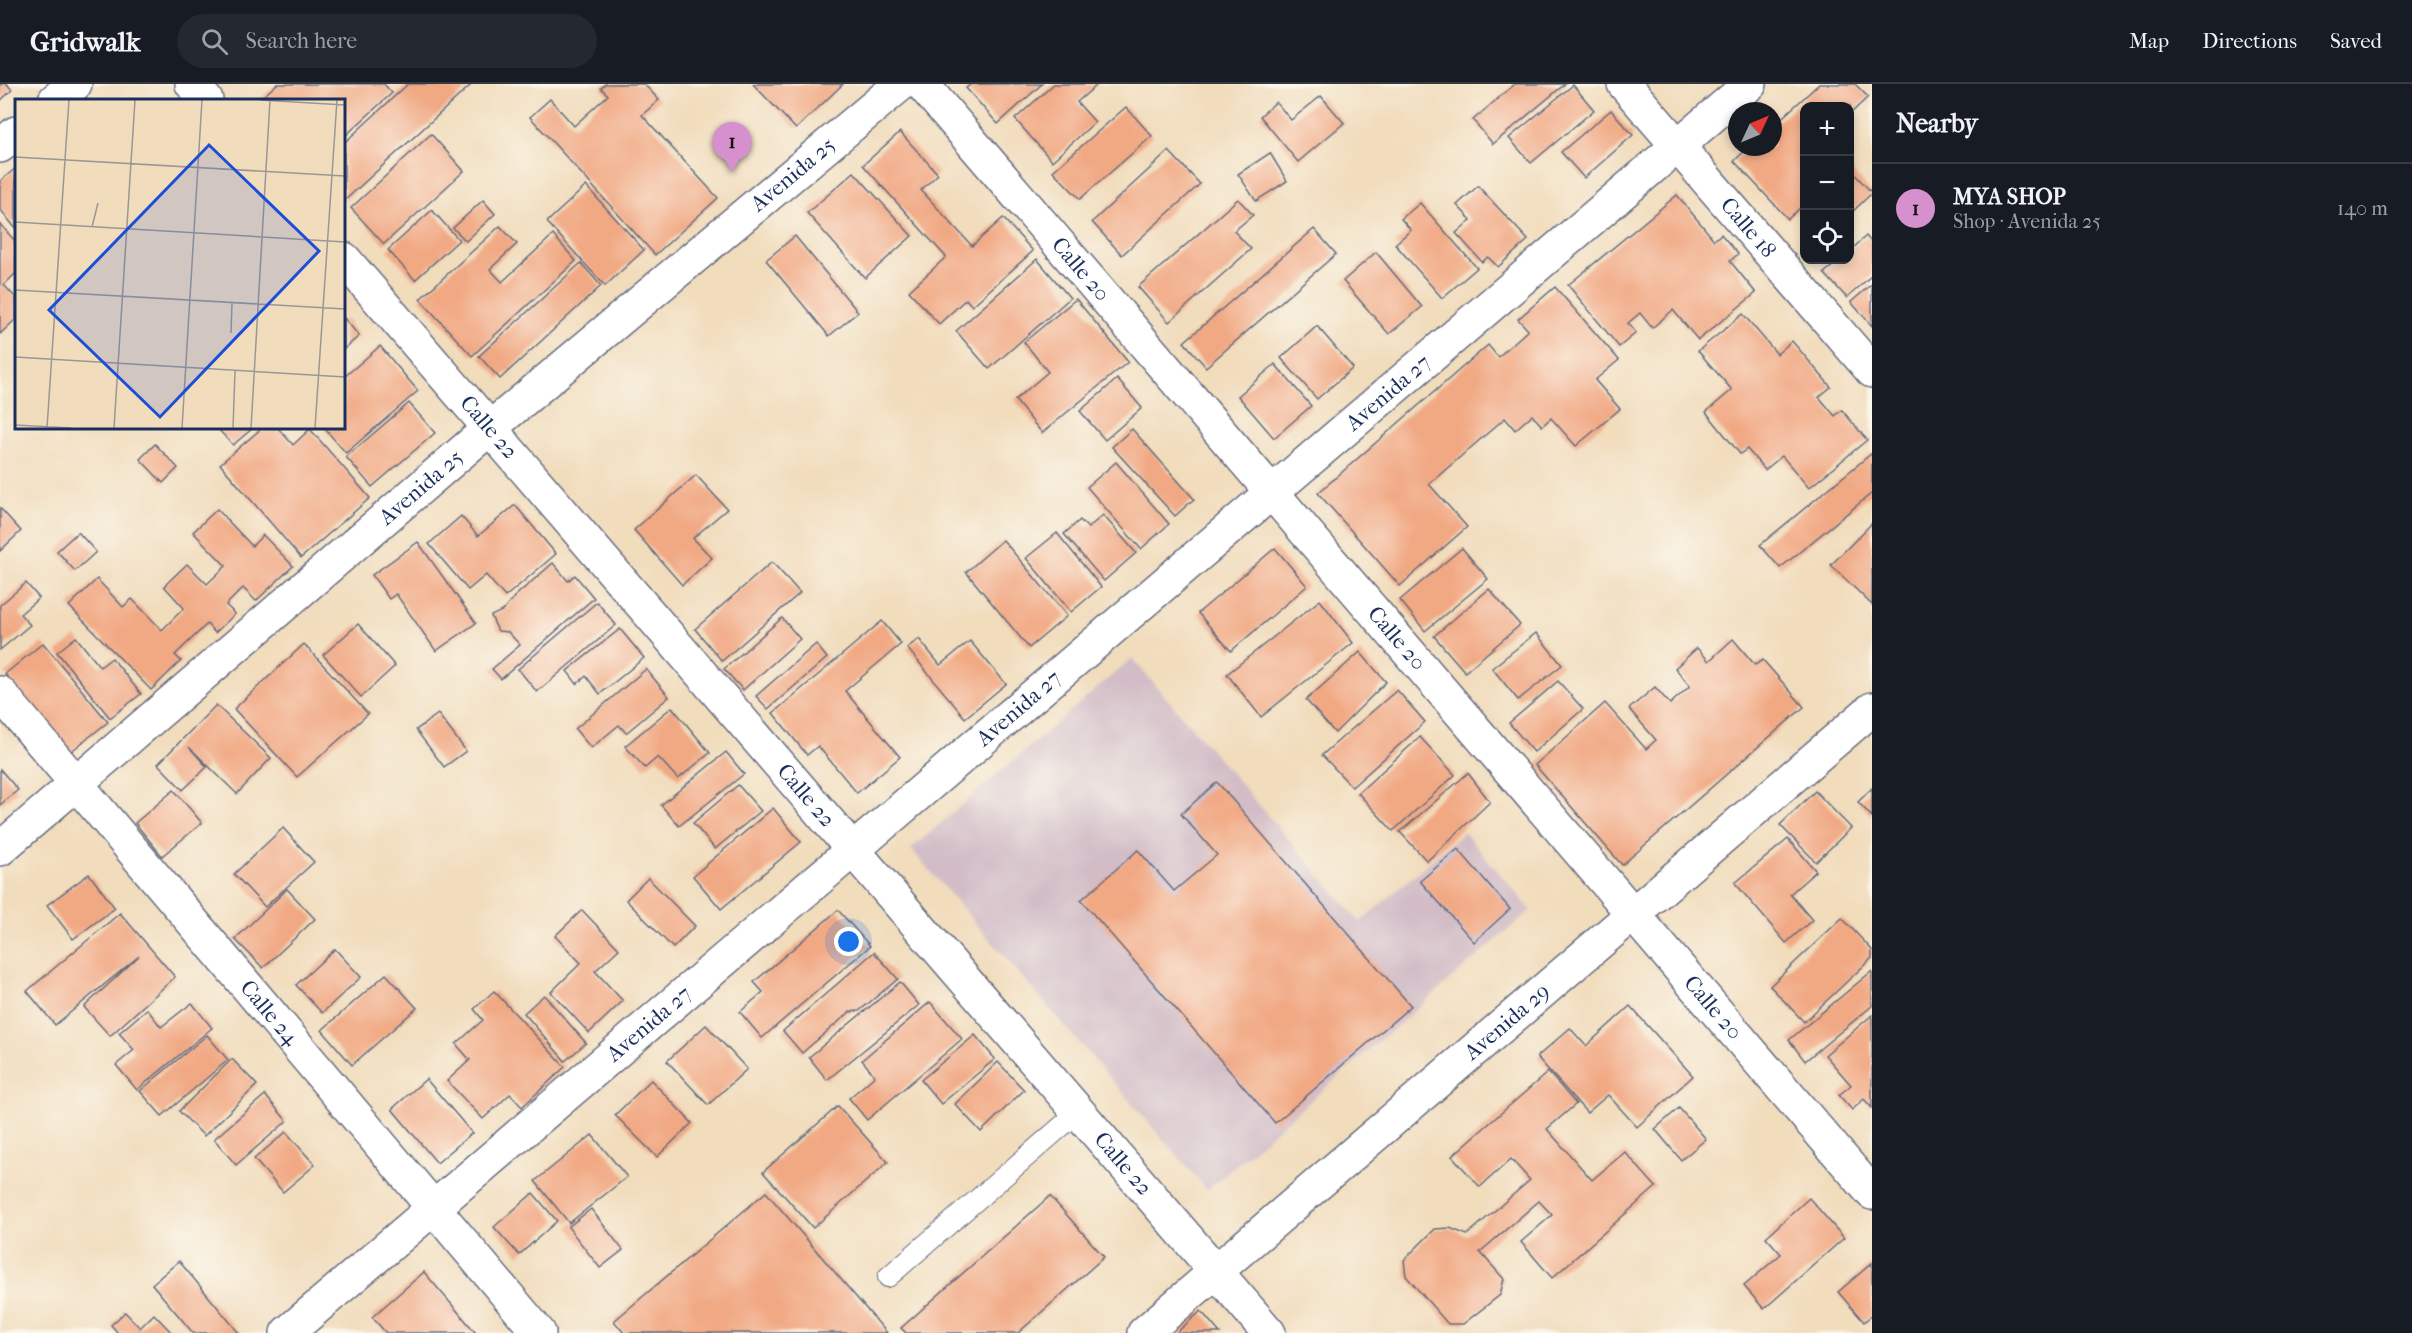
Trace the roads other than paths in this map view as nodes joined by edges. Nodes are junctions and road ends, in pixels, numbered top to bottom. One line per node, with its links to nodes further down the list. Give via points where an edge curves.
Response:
1 (75, 84): 7 (street)
2 (192, 84): 8 (street)
3 (901, 84): 14 (street, Avenida 25)
4 (922, 84): 15 (street, Calle 20)
5 (1624, 84): 11 (street, Calle 18)
6 (1750, 84): 11 (street, Avenida 27)
7 (56, 99)
8 (205, 99)
9 (15, 134): 10 (street)
10 (0, 146)
11 (1677, 146): 13 (street, Calle 18); 15 (street, Avenida 27)
12 (345, 260): 14 (street, Calle 22)
13 (1872, 371)
14 (490, 428): 18 (street, Avenida 25); 20 (street, Calle 22)
15 (1272, 492): 20 (street, Avenida 27); 21 (street, Calle 20)
16 (0, 693): 18 (street, Calle 24)
17 (1872, 709): 21 (street, Avenida 29)
18 (77, 783): 19 (street, Avenida 25); 24 (street, Calle 24)
19 (0, 849)
20 (853, 850): 22 (street, Calle 22); 24 (street, Avenida 27)
21 (1633, 914): 23 (street, Calle 20); 25 (street, Avenida 29)
22 (1078, 1112): 25 (street, Calle 22); 26 (lane)
23 (1872, 1193)
24 (433, 1208): 27 (street, Avenida 27); 28 (street, Calle 24)
25 (1216, 1271): 29 (street, Avenida 29); 30 (street, Calle 22)
26 (888, 1277)
27 (287, 1333)
28 (539, 1333)
29 (1144, 1333)
30 (1269, 1333)

